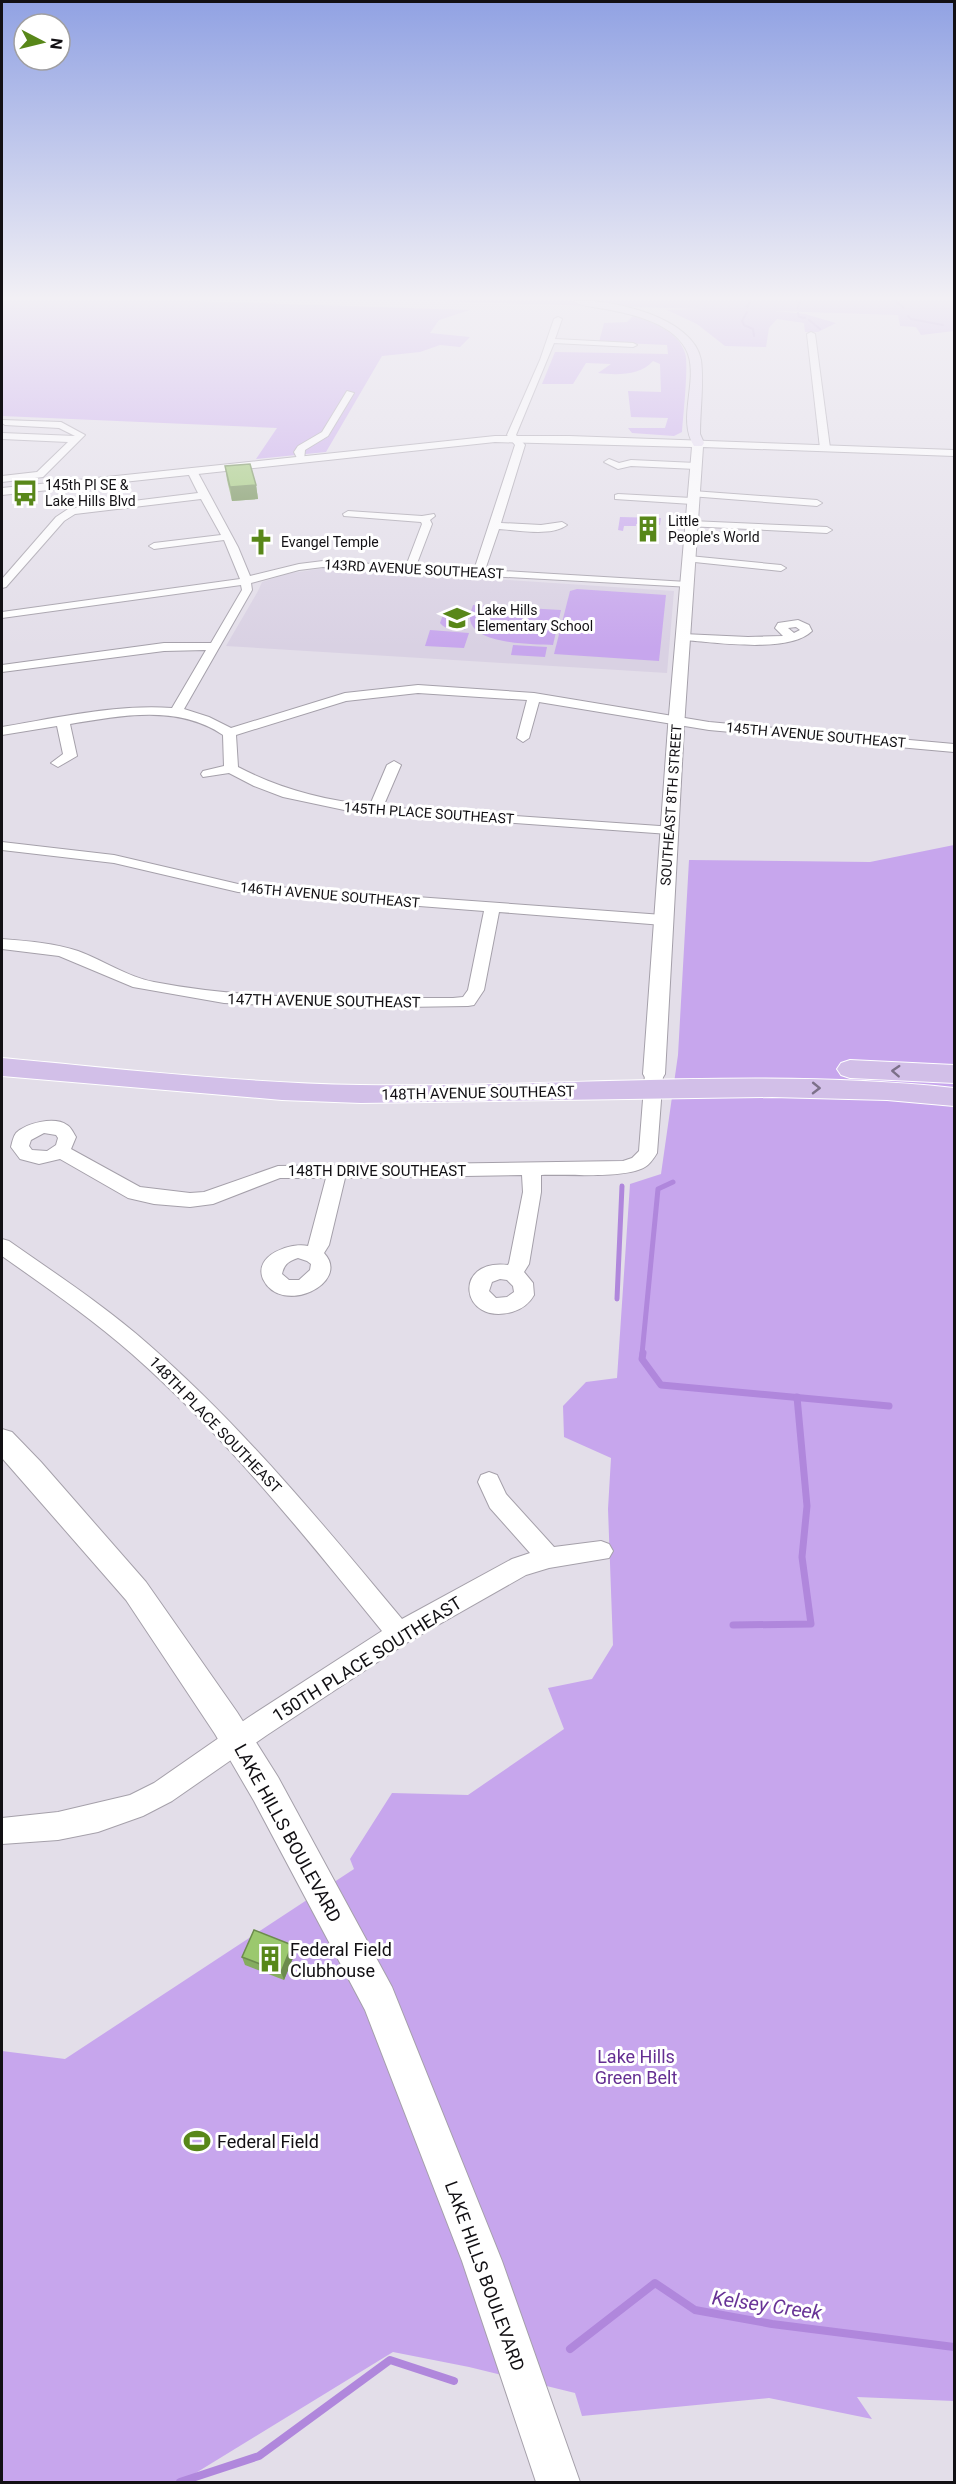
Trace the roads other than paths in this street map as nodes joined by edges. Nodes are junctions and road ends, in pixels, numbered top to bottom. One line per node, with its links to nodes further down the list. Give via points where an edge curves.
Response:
1 (336, 417): 13 (street, via 325,435 302,448)
2 (520, 417): 8 (street, via 512,435)
3 (694, 417): 10 (main road)
4 (821, 417): 11 (street)
5 (5, 422): 9 (street, via 61,425 79,432)
6 (706, 422): 10 (main road, via 705,435)
7 (2, 436): 9 (street)
8 (515, 439): 10 (street); 13 (street); 26 (street, via 520,446)
9 (77, 440): 17 (street, via 40,475)
10 (698, 443): 11 (street); 15 (street, SOUTHEAST 8TH STREET)
11 (825, 448): 12 (street)
12 (954, 455)
13 (301, 458): 16 (street)
14 (631, 463): 15 (street)
15 (696, 466): 21 (street, SOUTHEAST 8TH STREET)
16 (192, 471): 18 (street); 19 (street)
17 (2, 479)
18 (2, 492)
19 (202, 496): 28 (street); 35 (street, via 72,512 60,519)
20 (618, 497): 21 (street)
21 (693, 497): 22 (street); 24 (street, SOUTHEAST 8TH STREET)
22 (817, 503)
23 (348, 514): 31 (street, via 427,517)
24 (691, 524): 27 (street); 30 (street, SOUTHEAST 8TH STREET)
25 (562, 525): 26 (street)
26 (494, 526): 33 (street)
27 (827, 530)
28 (226, 537): 29 (street); 34 (street)
29 (154, 546)
30 (689, 559): 32 (street); 36 (street, SOUTHEAST 8TH STREET)
31 (410, 568): 33 (street, 143RD AVENUE SOUTHEAST); 34 (street, 143RD AVENUE SOUTHEAST, via 312,565)
32 (781, 568)
33 (479, 572): 36 (street, 143RD AVENUE SOUTHEAST)
34 (246, 580): 37 (street, 143RD AVENUE SOUTHEAST); 40 (street, via 247,590)
35 (2, 585)
36 (687, 585): 39 (street, SOUTHEAST 8TH STREET)
37 (2, 615)
38 (790, 636): 39 (street, via 770,641)
39 (683, 637): 47 (street, SOUTHEAST 8TH STREET)
40 (213, 646): 41 (street, via 164,647); 45 (street)
41 (2, 668)
42 (333, 685): 43 (street)
43 (345, 697): 44 (street, 145TH AVENUE SOUTHEAST, via 418,689); 49 (street, 145TH AVENUE SOUTHEAST)
44 (534, 697): 47 (street, 145TH AVENUE SOUTHEAST); 50 (street)
45 (176, 712): 46 (street); 49 (street, via 213,723)
46 (63, 722): 48 (street); 52 (street, via 70,756)
47 (677, 722): 51 (street, 145TH AVENUE SOUTHEAST); 57 (street, SOUTHEAST 8TH STREET)
48 (2, 731)
49 (229, 733): 54 (street)
50 (523, 738)
51 (954, 748)
52 (58, 763)
53 (394, 765): 56 (street)
54 (231, 770): 55 (street); 56 (street, 145TH PLACE SOUTHEAST, via 283,793)
55 (208, 774)
56 (375, 810): 57 (street, 145TH PLACE SOUTHEAST)
57 (669, 830): 60 (street, SOUTHEAST 8TH STREET)
58 (2, 846): 59 (street, 146TH AVENUE SOUTHEAST, via 127,861 216,886)
59 (492, 908): 60 (street, 146TH AVENUE SOUTHEAST); 62 (street, 147TH AVENUE SOUTHEAST, via 472,1004 213,998 147,986)
60 (663, 920): 67 (street, SOUTHEAST 8TH STREET)
61 (2, 944): 62 (street, 147TH AVENUE SOUTHEAST, via 74,955)
62 (112, 973): 63 (street)
63 (94, 985)
64 (2, 1053): 67 (main road, 148TH AVENUE SOUTHEAST, via 267,1076)
65 (2, 1067): 67 (main road, 148TH AVENUE SOUTHEAST, via 392,1095)
66 (954, 1074): 67 (main road, 148TH AVENUE SOUTHEAST, one-way to 67, via 834,1069)
67 (654, 1082): 68 (main road, 148TH AVENUE SOUTHEAST, one-way to 68); 70 (street, SOUTHEAST 8TH STREET, via 648,1153)
68 (954, 1097)
69 (60, 1151): 71 (street, 148TH DRIVE SOUTHEAST, via 135,1193 182,1200 206,1198 278,1172)
70 (638, 1163): 72 (street, 148TH DRIVE SOUTHEAST, via 623,1167)
71 (337, 1170): 72 (street, 148TH DRIVE SOUTHEAST); 74 (street, via 319,1245)
72 (531, 1170): 75 (street, via 532,1192 519,1264)
73 (2, 1246): 80 (street, 148TH PLACE SOUTHEAST, via 140,1349 225,1431 297,1510)
74 (313, 1254)
75 (513, 1273)
76 (2, 1440): 81 (street, LAKE HILLS BOULEVARD, via 136,1591)
77 (489, 1482): 79 (street, via 498,1501)
78 (601, 1551): 79 (street, 150TH PLACE SOUTHEAST)
79 (549, 1558): 80 (street, 150TH PLACE SOUTHEAST, via 520,1566)
80 (399, 1634): 81 (street, 150TH PLACE SOUTHEAST)
81 (237, 1741): 82 (street, 150TH PLACE SOUTHEAST, via 163,1792 134,1807 57,1826); 83 (street, LAKE HILLS BOULEVARD, via 379,2000 482,2261)
82 (2, 1831)
83 (558, 2482)

